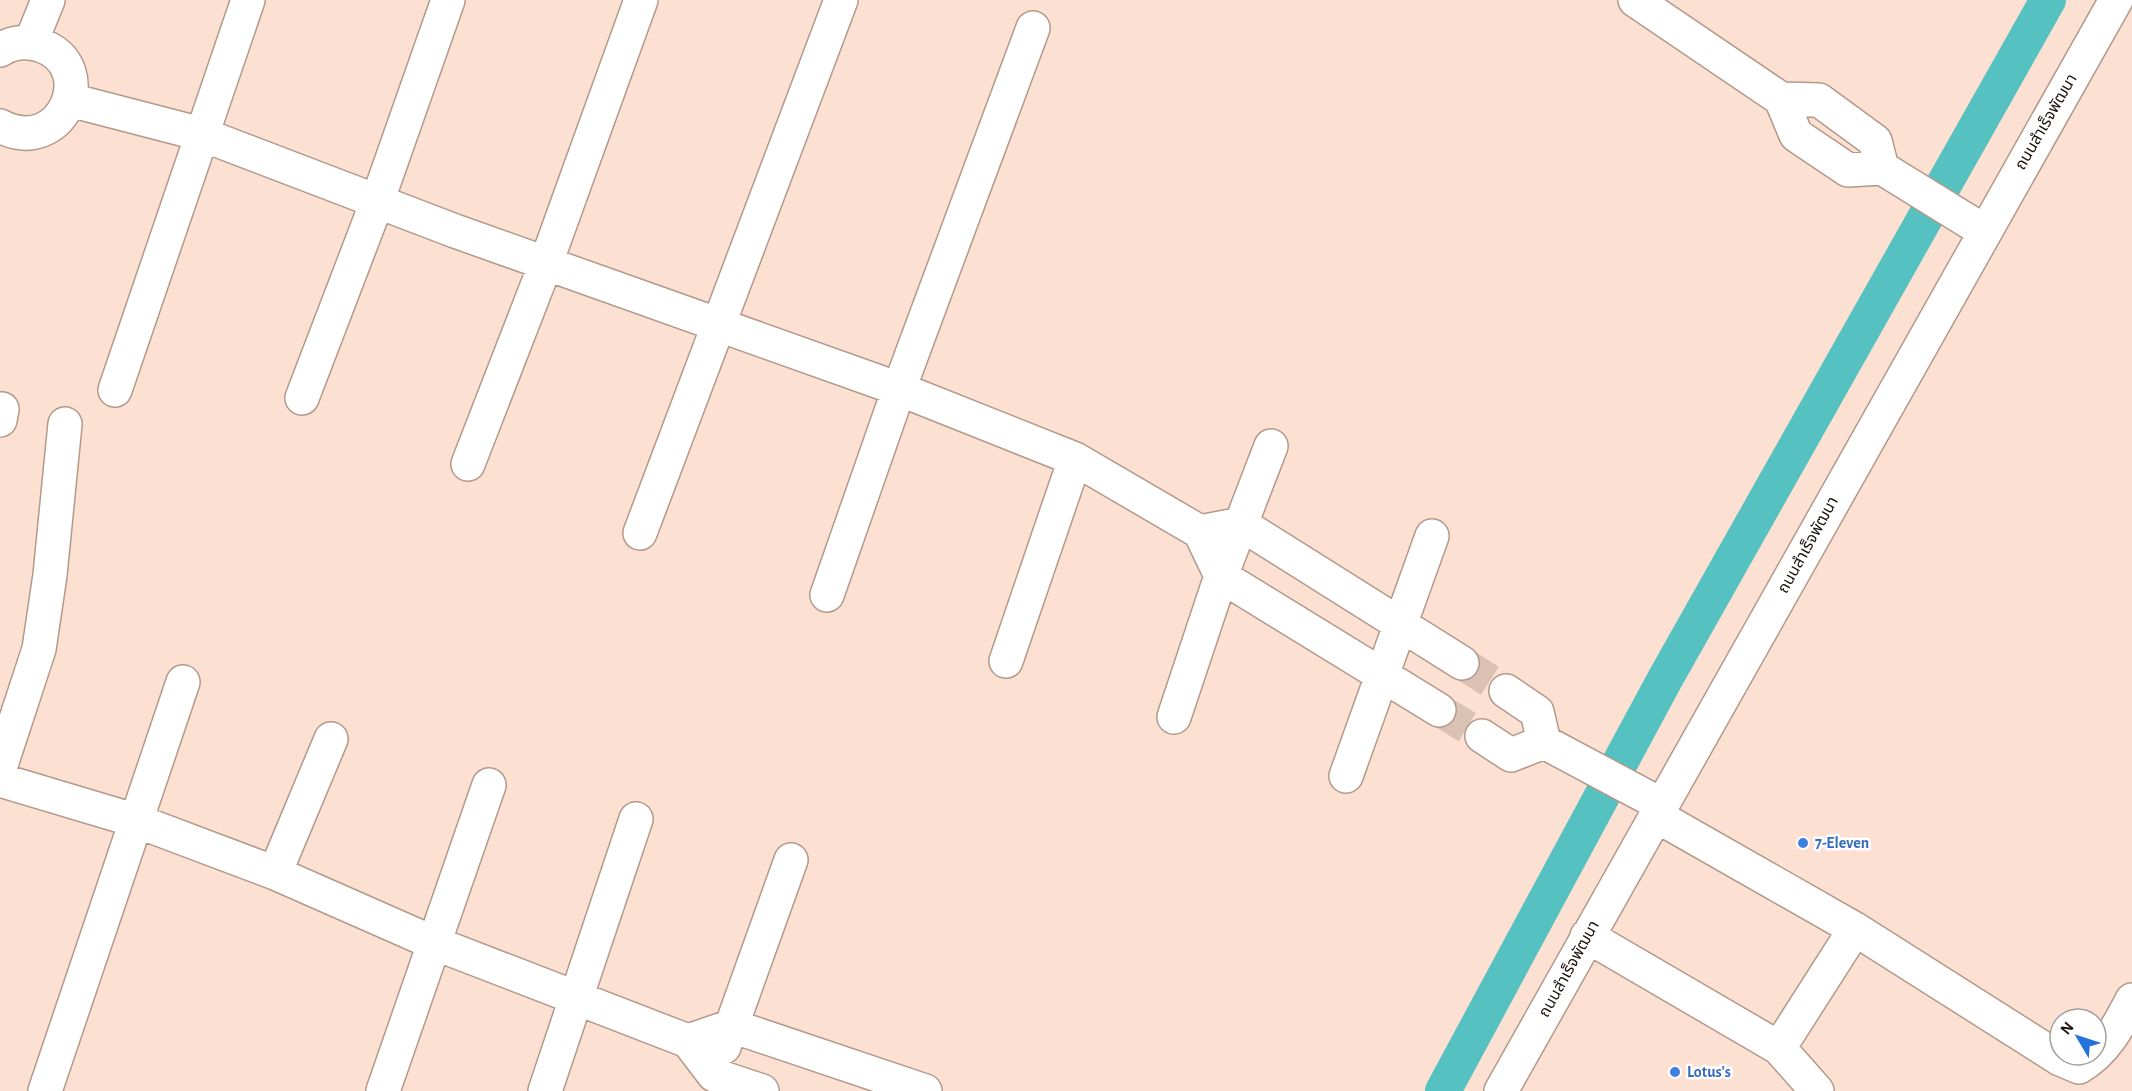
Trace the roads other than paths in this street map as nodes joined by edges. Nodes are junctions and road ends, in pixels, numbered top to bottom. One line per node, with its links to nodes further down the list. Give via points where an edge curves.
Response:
1 (48, 0): 9 (street)
2 (249, 0): 13 (street)
3 (448, 0): 14 (street)
4 (641, 0): 16 (street)
5 (842, 0): 17 (street)
6 (1643, 2): 15 (street, via 1781,99 1819,100 1875,141 1891,173)
7 (2119, 11): 15 (street, ถนนสำเร็จพัฒนา)
8 (1033, 28): 18 (street)
9 (31, 42): 10 (street); 11 (street, via 48,48 61,59 69,74)
10 (0, 50)
11 (70, 100): 12 (street, via 57,121 44,129 30,133); 13 (street)
12 (0, 129)
13 (201, 134): 14 (street); 19 (street)
14 (377, 202): 16 (street); 20 (street)
15 (1984, 231): 46 (street, ถนนสำเร็จพัฒนา)
16 (546, 263): 17 (street); 24 (street)
17 (718, 323): 18 (street); 27 (street)
18 (899, 389): 23 (street); 30 (street)
19 (115, 390)
20 (302, 398)
21 (65, 424): 42 (street, via 39,649)
22 (1271, 446): 25 (street)
23 (1075, 459): 26 (street); 32 (street)
24 (468, 464)
25 (1241, 524): 26 (street); 29 (street); 31 (street)
26 (1200, 532): 29 (street)
27 (640, 533)
28 (1432, 536): 31 (street)
29 (1221, 576): 34 (street); 38 (street)
30 (828, 595)
31 (1400, 624): 33 (street); 34 (street)
32 (1006, 661)
33 (1462, 663)
34 (1382, 674): 37 (street); 43 (street)
35 (183, 682): 48 (street)
36 (1506, 691): 41 (street, via 1537,712)
37 (1439, 710)
38 (1174, 717)
39 (1482, 736): 41 (street, via 1511,755)
40 (331, 739): 50 (street)
41 (1550, 746): 46 (street, via 1624,785)
42 (0, 768)
43 (1346, 776)
44 (0, 780): 48 (street)
45 (489, 785): 53 (street)
46 (1659, 810): 51 (street); 52 (street, ถนนสำเร็จพัฒนา)
47 (636, 819): 54 (street)
48 (137, 821): 50 (street); 60 (street)
49 (791, 860): 56 (street)
50 (275, 873): 53 (street)
51 (1855, 929): 55 (street, via 2060,1059 2079,1067 2093,1059 2115,1032); 58 (street)
52 (1587, 936): 58 (street); 65 (street, ถนนสำเร็จพัฒนา)
53 (434, 943): 54 (street); 61 (street)
54 (578, 997): 57 (street); 62 (street)
55 (2132, 1000)
56 (732, 1026): 57 (street); 59 (street); 64 (street)
57 (688, 1041): 59 (street)
58 (1779, 1048): 66 (street)
59 (711, 1083): 63 (street)
60 (45, 1091)
61 (383, 1091)
62 (545, 1091)
63 (762, 1091)
64 (926, 1091)
65 (1501, 1091)
66 (1817, 1091)

